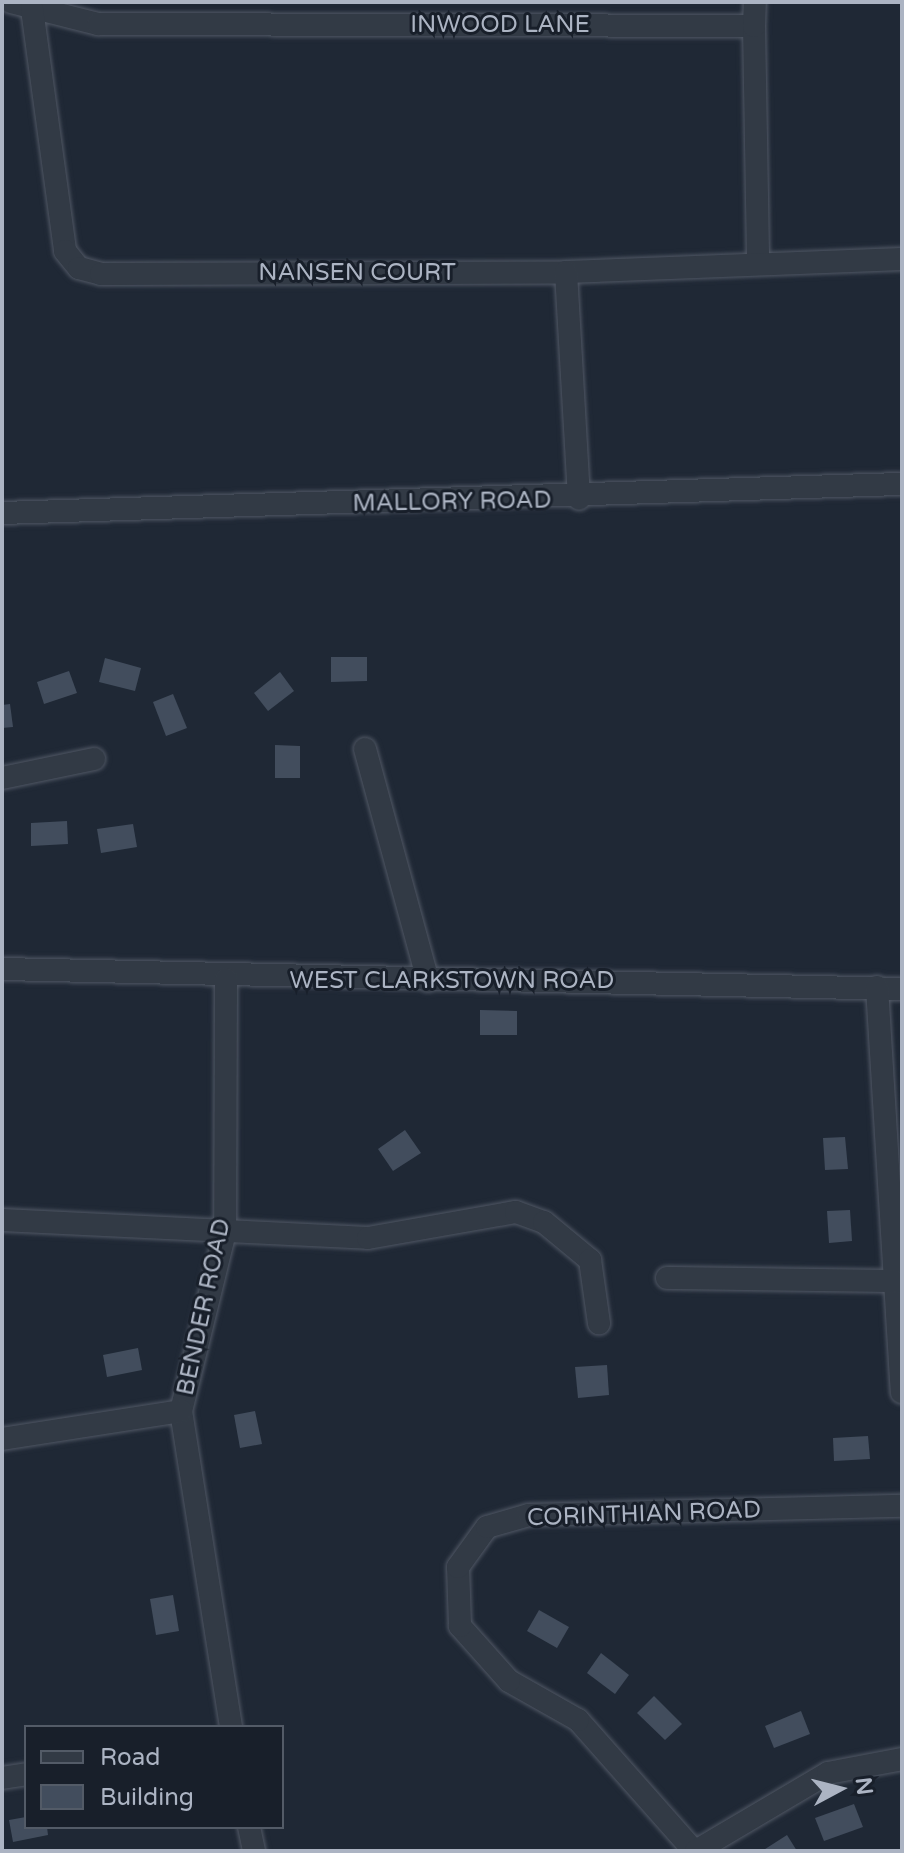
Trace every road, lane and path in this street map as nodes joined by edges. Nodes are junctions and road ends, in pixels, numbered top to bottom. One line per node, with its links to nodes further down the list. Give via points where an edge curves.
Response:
1 (755, 2): 3 (street)
2 (22, 5): 3 (street, INWOOD LANE, via 98,24); 6 (street, NANSEN COURT, via 65,251 79,268 101,274)
3 (754, 26): 5 (street)
4 (902, 259): 5 (street, NANSEN COURT)
5 (758, 263): 6 (street, NANSEN COURT)
6 (566, 272): 8 (street)
7 (902, 484): 8 (street, MALLORY ROAD)
8 (579, 499): 9 (street, MALLORY ROAD)
9 (2, 513)
10 (365, 749): 15 (street)
11 (94, 759): 12 (street)
12 (2, 778)
13 (2, 969): 14 (street, WEST CLARKSTOWN ROAD)
14 (226, 979): 15 (street, WEST CLARKSTOWN ROAD); 22 (street, BENDER ROAD)
15 (428, 981): 16 (street, WEST CLARKSTOWN ROAD)
16 (877, 987): 17 (street, WEST CLARKSTOWN ROAD); 18 (street)
17 (902, 989)
18 (880, 1047): 19 (street); 20 (street)
19 (902, 1058)
20 (896, 1207): 24 (street)
21 (2, 1220): 22 (street)
22 (225, 1232): 25 (street, via 368,1238 479,1214 516,1212 590,1260); 27 (street, BENDER ROAD)
23 (667, 1278): 24 (street)
24 (895, 1281): 26 (street)
25 (599, 1323)
26 (902, 1392)
27 (181, 1411): 28 (street); 30 (street, BENDER ROAD)
28 (2, 1439)
29 (902, 1506): 36 (street, CORINTHIAN ROAD, via 529,1515 487,1527 458,1567 460,1626 509,1681 578,1720)
30 (231, 1725)
31 (902, 1759): 36 (street, via 828,1773)
32 (24, 1774): 33 (street)
33 (2, 1778)
34 (249, 1829): 35 (street)
35 (254, 1851)
36 (695, 1851)

